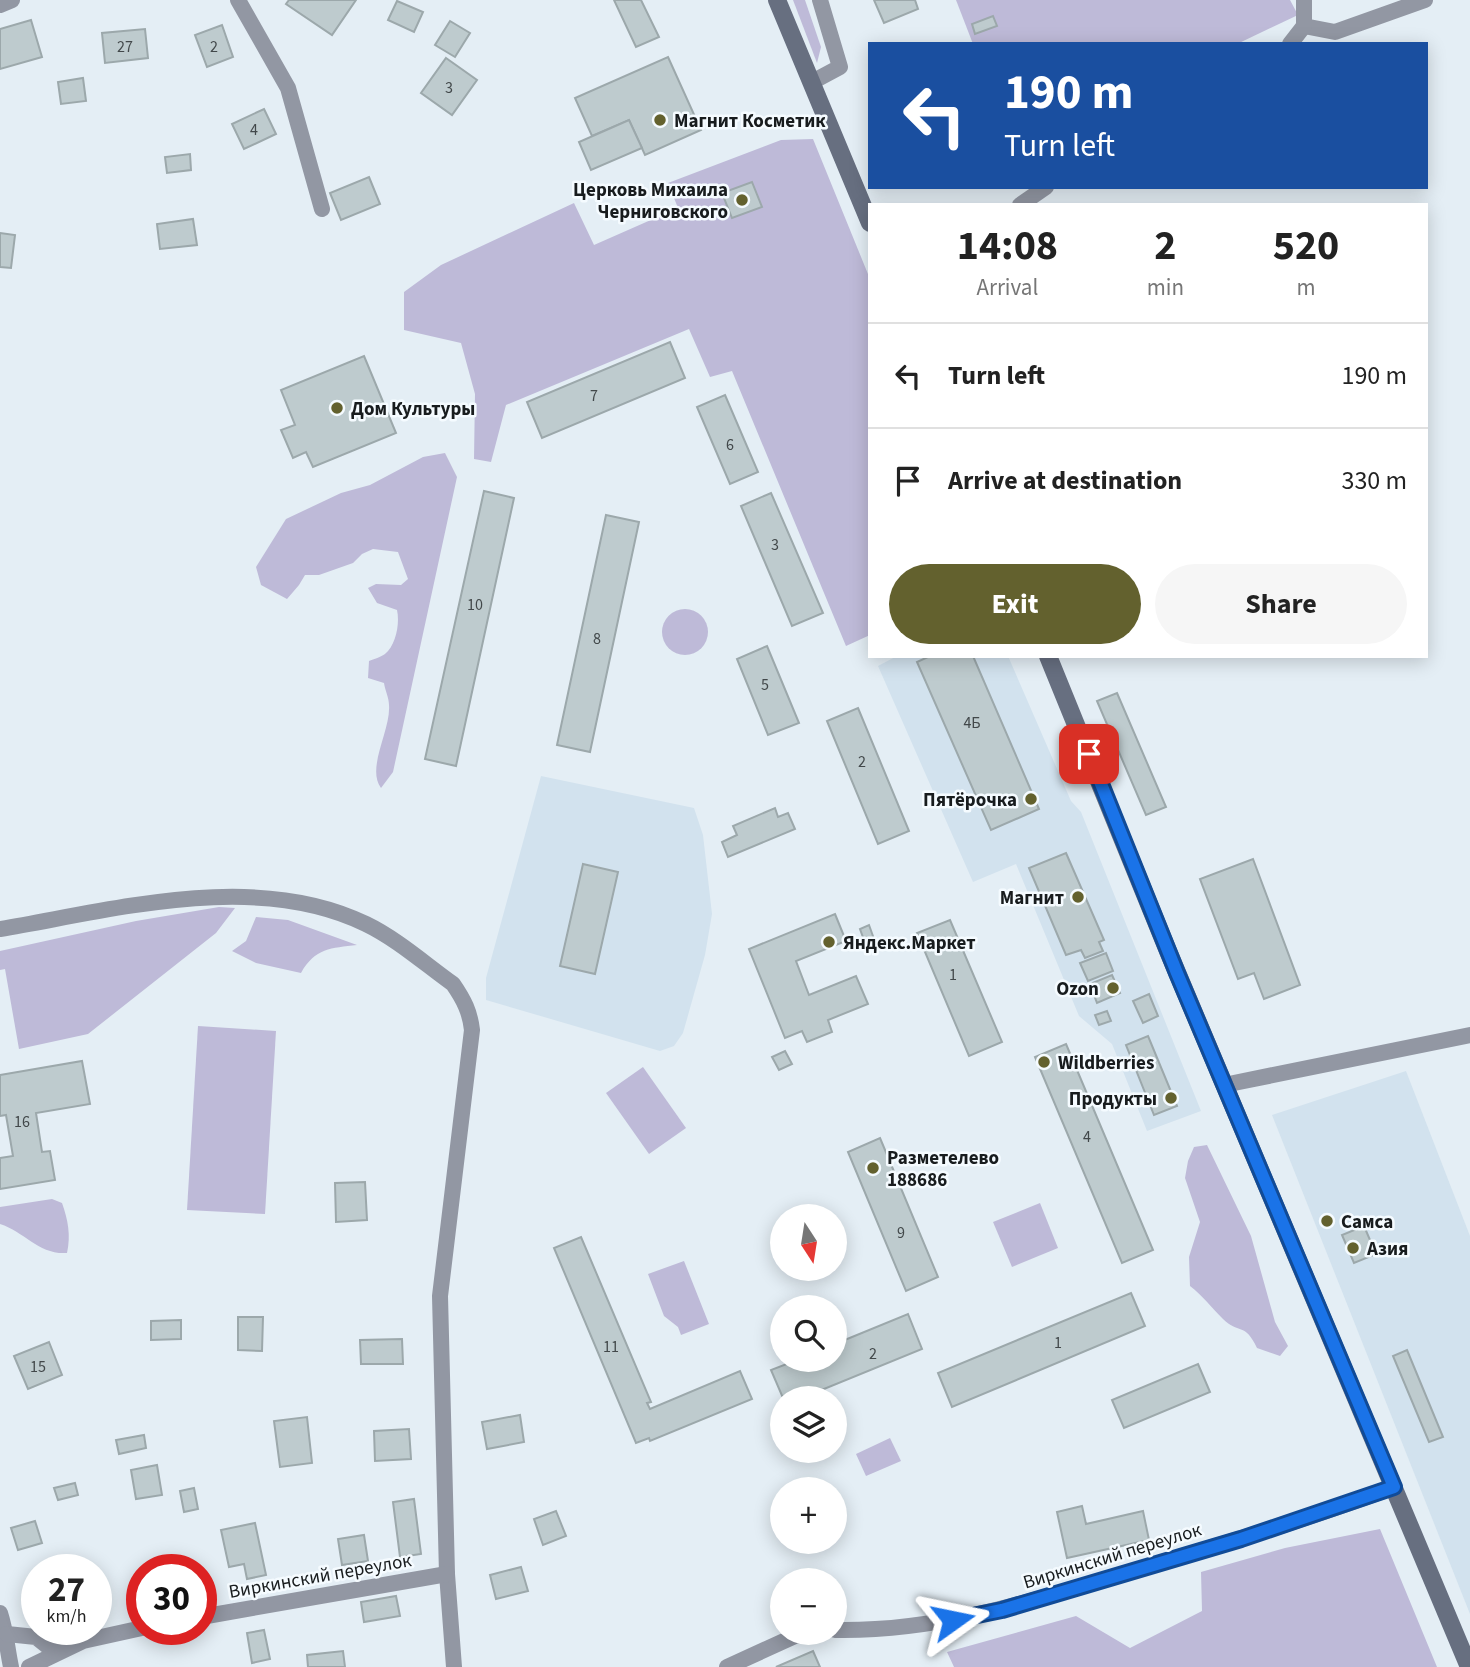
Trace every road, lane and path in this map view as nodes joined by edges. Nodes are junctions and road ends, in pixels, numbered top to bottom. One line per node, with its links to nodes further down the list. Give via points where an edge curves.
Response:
1 (12, 0): 7 (street)
2 (238, 0): 13 (street, via 288,88)
3 (777, 0): 10 (main road)
4 (820, 0): 10 (street, via 839,66)
5 (1304, 0): 8 (street)
6 (1425, 0): 8 (street, via 1335,32)
7 (0, 5)
8 (1304, 26): 9 (street)
9 (1292, 42)
10 (811, 82): 14 (main road)
11 (1043, 189): 12 (street)
12 (1023, 203)
13 (322, 209)
14 (868, 218)
15 (1049, 658): 18 (main road)
16 (0, 929): 20 (street, via 191,898 288,900 367,924 453,984 470,1013 472,1030 440,1296)
17 (1470, 1035): 18 (street)
18 (1224, 1085): 19 (main road)
19 (1394, 1487): 23 (street, Виркинский переулок, via 1241,1539 1002,1610 906,1628); 32 (main road)
20 (447, 1574): 22 (street, Виркинский переулок); 30 (street)
21 (0, 1613): 25 (street)
22 (217, 1614)
23 (847, 1630)
24 (126, 1631): 27 (street, via 83,1640)
25 (7, 1634): 27 (street, via 36,1637); 28 (street)
26 (775, 1645): 31 (street)
27 (55, 1653): 29 (street)
28 (10, 1667)
29 (29, 1667)
30 (454, 1667)
31 (727, 1667)
32 (1469, 1667)

